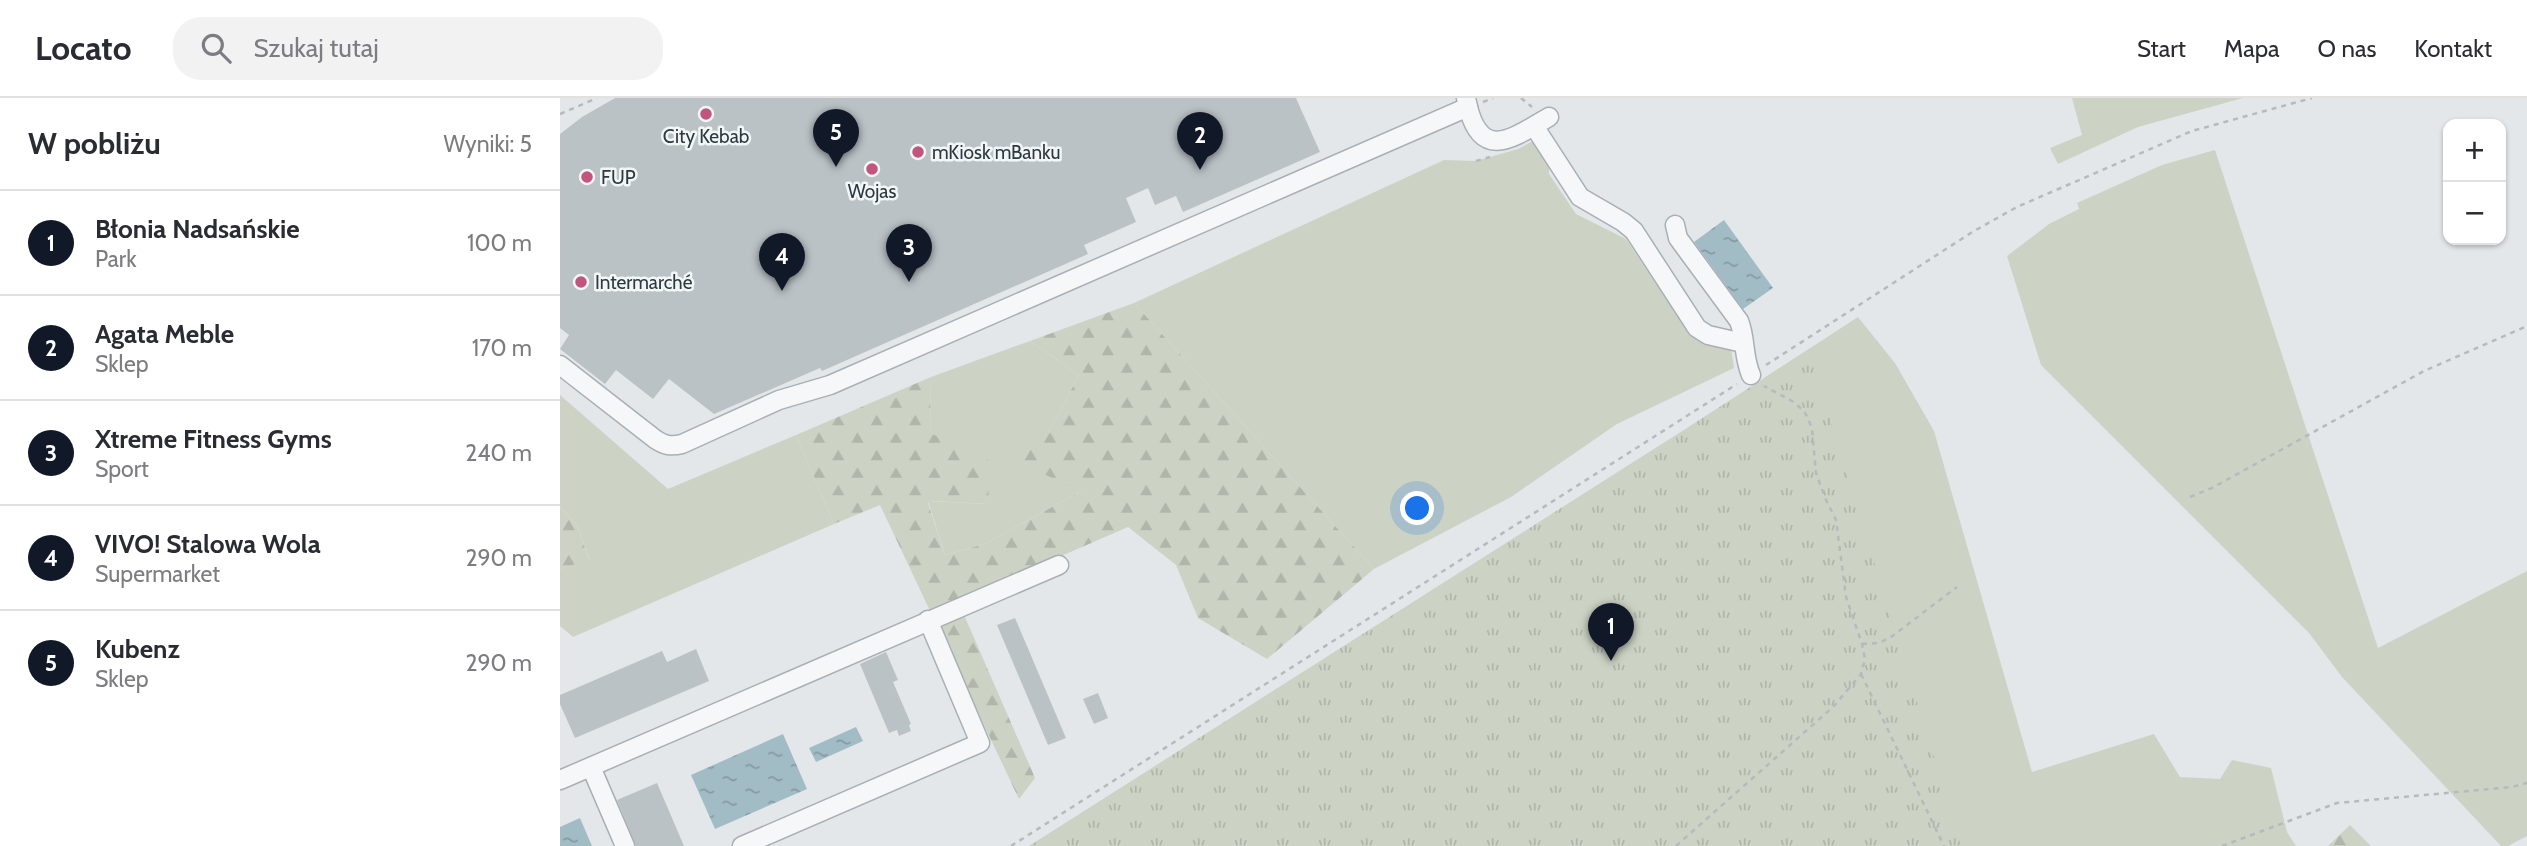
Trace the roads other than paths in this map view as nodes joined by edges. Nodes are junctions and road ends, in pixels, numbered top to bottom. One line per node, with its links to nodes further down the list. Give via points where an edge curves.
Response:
1 (1471, 101): 3 (lane, via 1476,130 1489,141 1541,122 1580,197 1634,231 1697,327 1708,335); 4 (lane, via 830,385 779,400 682,444 672,446 654,439)
2 (1675, 225): 3 (lane, via 1678,238 1739,321)
3 (1743, 343): 5 (lane)
4 (560, 365)
5 (1751, 375)
6 (1059, 565): 7 (lane)
7 (928, 620): 8 (lane); 11 (lane, via 980,743)
8 (591, 767): 9 (lane); 10 (lane)
9 (560, 780)
10 (625, 846)
11 (742, 846)

